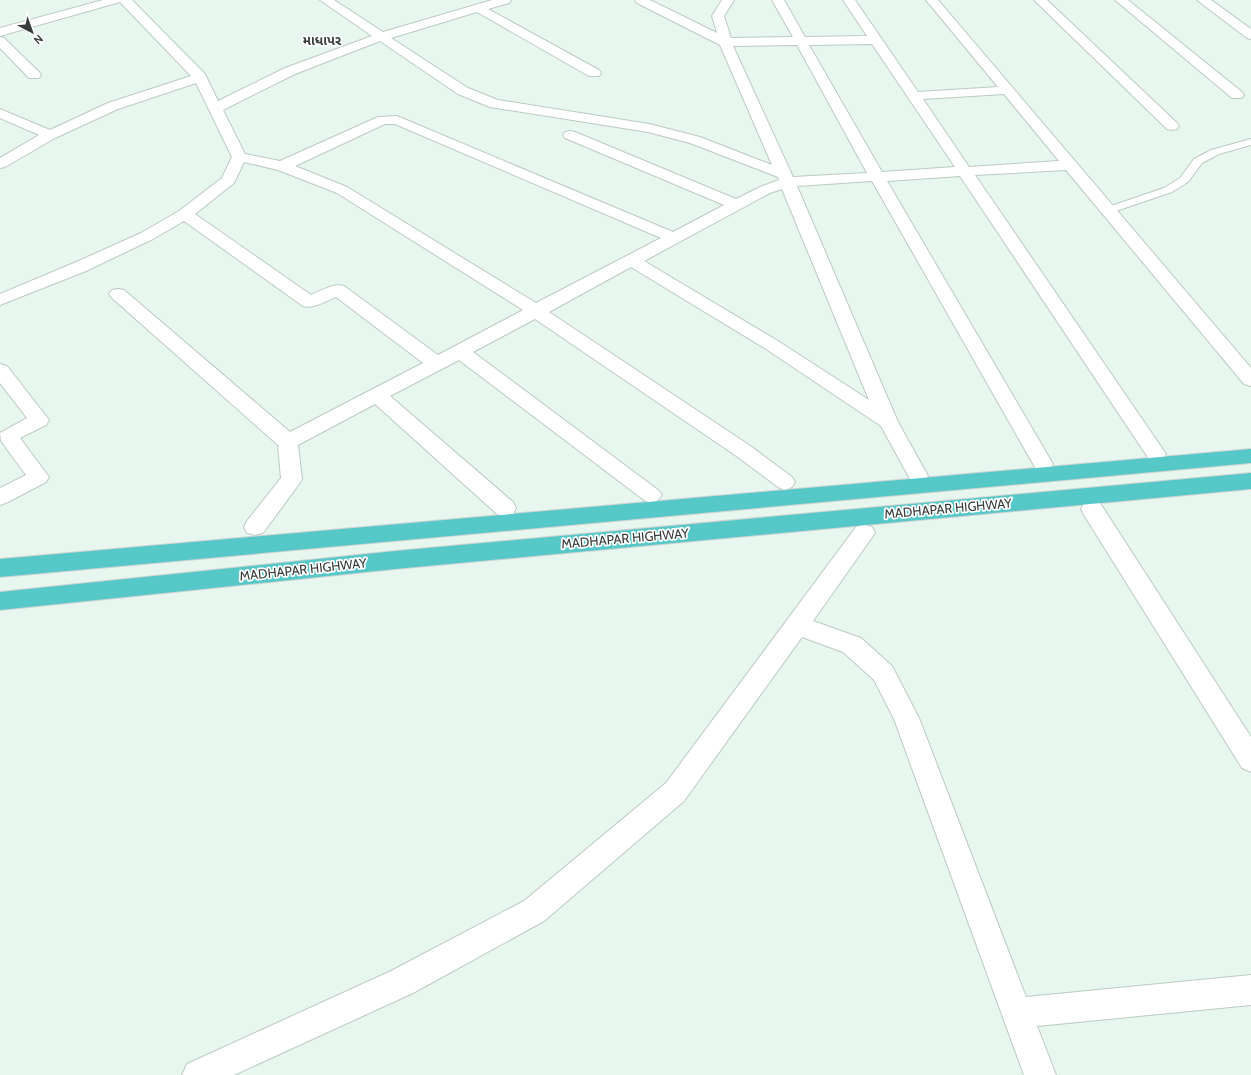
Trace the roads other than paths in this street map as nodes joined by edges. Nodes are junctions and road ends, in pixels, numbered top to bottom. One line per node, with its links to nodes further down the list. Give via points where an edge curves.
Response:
1 (116, 0): 14 (street)
2 (125, 0): 23 (street)
3 (326, 0): 16 (street)
4 (505, 0): 13 (street)
5 (641, 0): 20 (street)
6 (728, 0): 20 (street, via 718,16)
7 (778, 0): 17 (street)
8 (849, 0): 18 (street)
9 (932, 0): 24 (street)
10 (1040, 0): 29 (street)
11 (1121, 0): 25 (street)
12 (1203, 0): 15 (street)
13 (468, 7): 16 (street); 21 (street)
14 (0, 32)
15 (1251, 35)
16 (380, 37): 27 (street, via 290,71); 39 (street, via 463,91 496,104 649,128 694,140)
17 (801, 40): 18 (street); 20 (street); 38 (street)
18 (876, 40): 26 (street)
19 (0, 41): 22 (street)
20 (726, 42): 39 (street)
21 (594, 73)
22 (34, 75)
23 (200, 77): 27 (street); 30 (street, via 113,106)
24 (1008, 90): 26 (street); 35 (street)
25 (1237, 95)
26 (914, 96): 37 (street)
27 (214, 108): 33 (street)
28 (0, 113): 30 (street)
29 (1172, 126)
30 (50, 135): 34 (street)
31 (570, 135): 40 (street)
32 (1251, 142): 41 (lane, via 1214,152 1198,161 1184,180 1168,190)
33 (239, 157): 36 (street); 42 (street, via 229,180)
34 (0, 164)
35 (1070, 165): 37 (street); 41 (street)
36 (282, 166): 43 (street, via 383,120 396,120); 47 (street, via 342,190)
37 (965, 171): 38 (street); 55 (street)
38 (877, 177): 39 (street); 57 (street)
39 (785, 178): 40 (street); 53 (street)
40 (736, 205): 43 (street)
41 (1109, 210): 51 (street)
42 (185, 214): 46 (street, via 147,236); 49 (street, via 309,302 338,290)
43 (674, 238): 44 (street)
44 (631, 260): 47 (street); 53 (street, via 772,345)
45 (118, 294): 54 (street)
46 (0, 300)
47 (536, 311): 48 (street); 60 (street, via 742,450)
48 (460, 351): 49 (street); 61 (street)
49 (436, 363): 52 (street)
50 (0, 370): 62 (street, via 39,420 8,436 39,477)
51 (1251, 380)
52 (377, 395): 54 (street); 63 (street)
53 (888, 422): 58 (street)
54 (288, 442): 65 (street, via 292,479)
55 (1156, 454)
56 (1251, 456): 67 (highway, MADHAPAR HIGHWAY)
57 (1043, 464)
58 (918, 476)
59 (1251, 481): 68 (highway, MADHAPAR HIGHWAY, via 395,560)
60 (785, 482)
61 (651, 495)
62 (0, 497)
63 (504, 508)
64 (1092, 509): 70 (street)
65 (255, 527)
66 (864, 533): 69 (street)
67 (0, 568)
68 (0, 601)
69 (798, 626): 72 (street, via 852,645 883,673 906,718); 73 (street, via 675,792 534,911 402,982)
70 (1251, 760)
71 (1251, 990): 72 (street)
72 (1017, 1013): 74 (street)
73 (198, 1075)
74 (1040, 1075)

